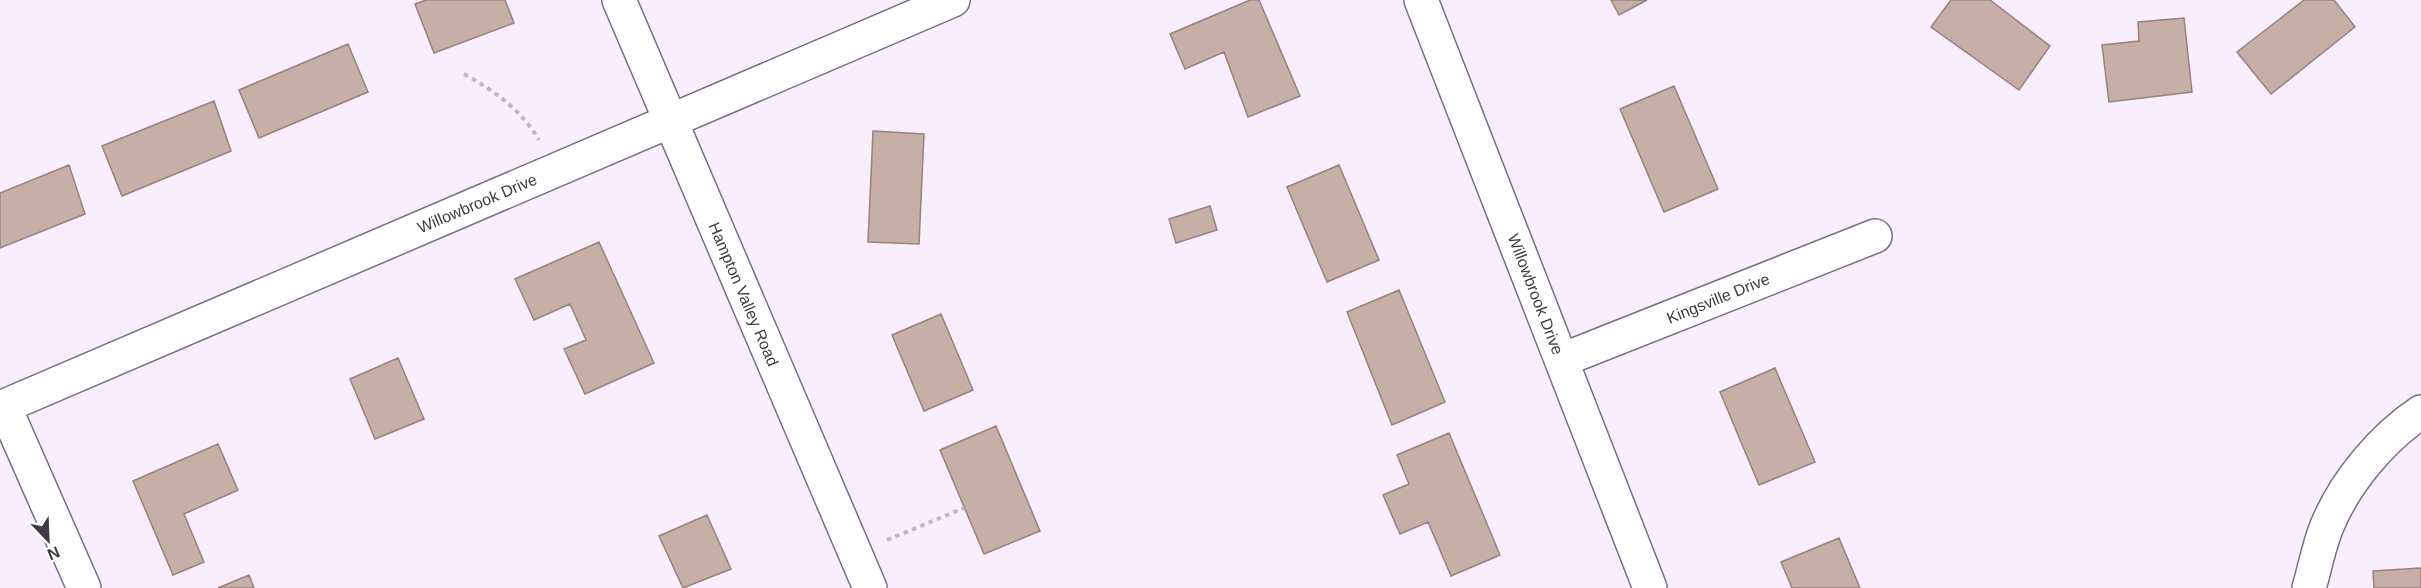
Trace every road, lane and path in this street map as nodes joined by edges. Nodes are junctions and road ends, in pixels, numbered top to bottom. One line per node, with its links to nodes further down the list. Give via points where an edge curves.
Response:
1 (619, 0): 5 (street, Hampton Valley Road)
2 (953, 0): 5 (street, Willowbrook Drive)
3 (1421, 0): 8 (street, Willowbrook Drive)
4 (464, 74): 6 (path, via 496,91 530,124)
5 (670, 120): 6 (street, Willowbrook Drive); 12 (street, Hampton Valley Road)
6 (556, 169): 9 (street, Willowbrook Drive)
7 (1875, 236): 8 (street, Kingsville Drive)
8 (1562, 360): 15 (street, Willowbrook Drive)
9 (2, 407): 13 (street)
10 (2421, 412): 16 (street, via 2359,471 2327,525)
11 (964, 508): 12 (path)
12 (855, 553): 14 (street, Hampton Valley Road)
13 (84, 588)
14 (870, 588)
15 (1650, 588)
16 (2309, 588)

